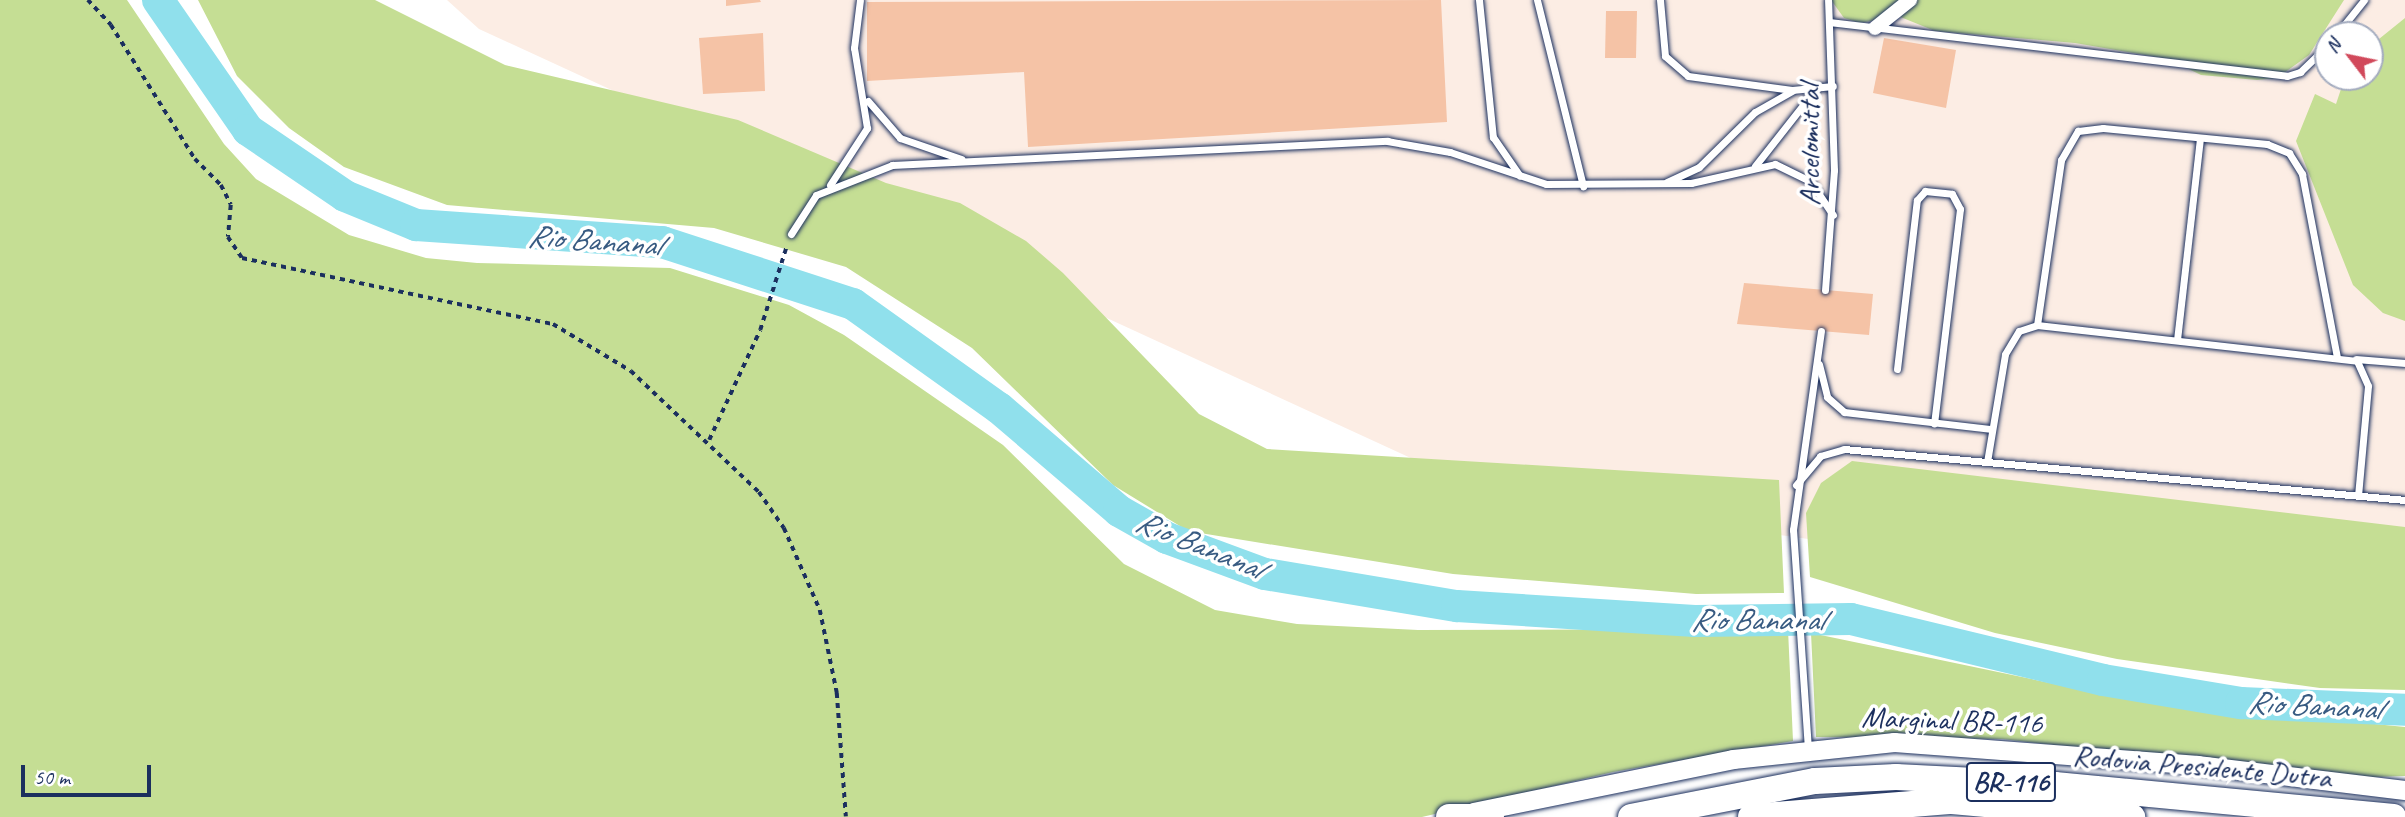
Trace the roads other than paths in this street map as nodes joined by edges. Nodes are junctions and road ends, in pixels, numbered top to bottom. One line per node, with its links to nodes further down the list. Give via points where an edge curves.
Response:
1 (860, 0): 15 (lane, via 854,48)
2 (1479, 0): 19 (lane, via 1493,137)
3 (1537, 0): 21 (lane)
4 (1660, 0): 14 (lane, via 1665,56 1680,72 1709,82)
5 (1828, 0): 9 (lane, Arcelomittal)
6 (1910, 0): 10 (street)
7 (2364, 0): 8 (lane)
8 (2347, 21)
9 (1829, 22): 10 (lane); 13 (lane, Arcelomittal)
10 (1875, 28): 11 (lane, via 2287,76 2300,72)
11 (2314, 58)
12 (1818, 86): 13 (lane); 14 (lane); 18 (lane)
13 (1833, 86): 23 (lane, Arcelomittal)
14 (1792, 90): 20 (lane, via 1755,112 1699,167)
15 (863, 93): 17 (lane, via 900,138); 22 (lane, via 869,111 861,144)
16 (2200, 138): 26 (lane, via 2095,127 2072,137 2061,160); 28 (lane); 29 (lane, via 2276,146 2294,159 2302,174)
17 (969, 161): 19 (lane, via 1387,141 1450,152); 22 (lane, via 892,165)
18 (1755, 166): 20 (lane, via 1717,181); 23 (lane, via 1796,171 1819,191)
19 (1523, 179): 21 (lane)
20 (1660, 184): 21 (lane)
21 (1583, 186)
22 (828, 187): 24 (lane, via 804,205)
23 (1833, 215): 25 (lane, Arcelomittal)
24 (790, 234)
25 (1825, 290)
26 (2037, 326): 28 (lane); 35 (lane, via 2020,331 2008,348)
27 (1821, 331): 30 (lane)
28 (2177, 340): 29 (lane)
29 (2337, 357): 31 (lane)
30 (1818, 359): 34 (lane, via 1827,397 1838,409); 37 (lane)
31 (2348, 359): 32 (lane); 38 (lane, via 2360,364 2368,386)
32 (2405, 363)
33 (1897, 369): 34 (lane, via 1917,200 1925,191 1952,194 1960,209)
34 (1934, 423): 35 (lane)
35 (1992, 429): 36 (lane)
36 (1987, 462): 37 (lane, via 1835,450 1812,463); 38 (lane)
37 (1796, 485): 40 (lane, via 1793,530 1805,661)
38 (2358, 496): 39 (lane)
39 (2405, 500)
40 (1806, 750): 41 (main road, Marginal BR-116, via 1964,744); 42 (main road, Marginal BR-116)
41 (2405, 790)
42 (1454, 816): 43 (highway)
43 (1491, 817)
44 (1631, 817): 47 (highway, Rodovia Presidente Dutra / BR-116, via 1815,780 1896,778 2055,785)
45 (1751, 817): 46 (highway, Rodovia Presidente Dutra / BR-116, via 1952,801)
46 (2132, 817)
47 (2393, 817)

